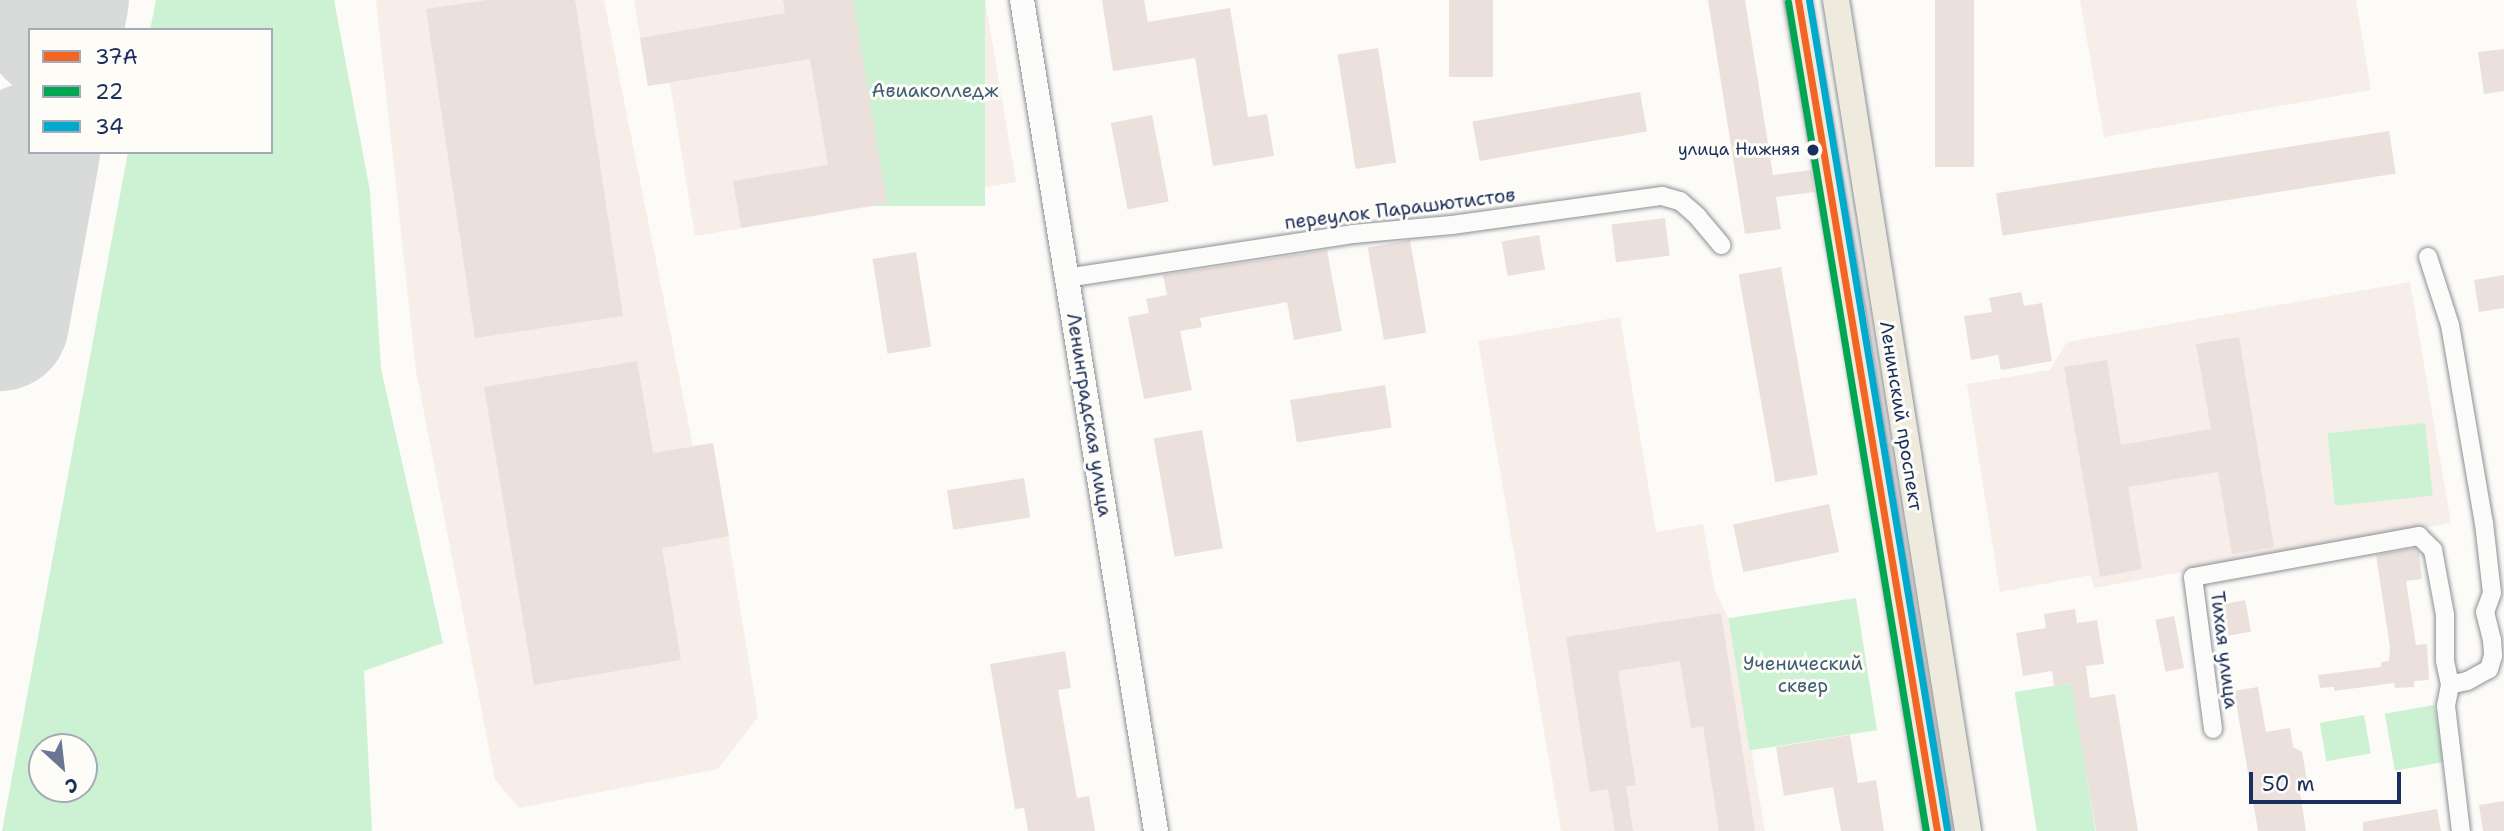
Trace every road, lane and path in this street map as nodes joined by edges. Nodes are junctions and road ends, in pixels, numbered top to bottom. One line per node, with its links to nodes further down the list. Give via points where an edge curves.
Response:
1 (1022, 0): 6 (main road, Ленинградская улица)
2 (1797, 0): 10 (main road, Ленинский проспект)
3 (1836, 0): 11 (main road, Ленинский проспект)
4 (1721, 245): 6 (street, переулок Парашютистов, via 1680,201 1662,196 1353,234)
5 (2428, 257): 7 (street, via 2449,325 2492,593 2485,612 2492,640 2489,669)
6 (1066, 278): 9 (main road, Ленинградская улица)
7 (2450, 685): 8 (street, Тихая улица, via 2445,615 2433,550 2418,536 2193,577); 12 (street, via 2446,706)
8 (2213, 729)
9 (1156, 831)
10 (1937, 831)
11 (1968, 831)
12 (2461, 831)

